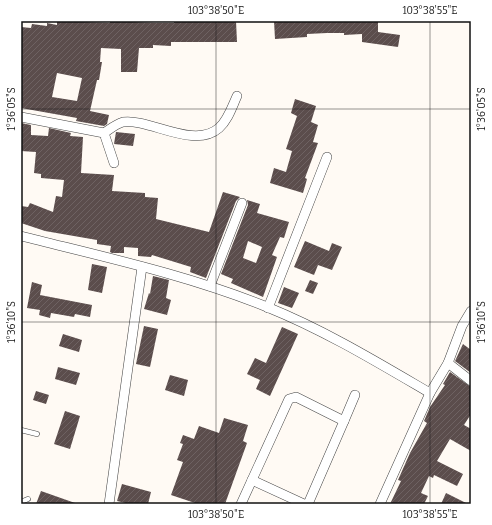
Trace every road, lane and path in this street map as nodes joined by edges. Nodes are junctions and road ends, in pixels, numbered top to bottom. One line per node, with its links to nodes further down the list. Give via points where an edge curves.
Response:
1 (237, 96): 3 (street, via 227,118 209,133 175,133 122,122)
2 (21, 117): 3 (street)
3 (104, 133): 5 (street)
4 (327, 157): 10 (street)
5 (114, 163)
6 (242, 203): 9 (street)
7 (21, 236): 8 (street)
8 (142, 267): 9 (street); 22 (street)
9 (210, 286): 10 (street)
10 (268, 308): 14 (street, via 351,347)
11 (471, 311): 12 (street, via 462,326)
12 (448, 364): 13 (street); 14 (street)
13 (471, 381)
14 (430, 393): 26 (street)
15 (355, 395): 16 (street)
16 (344, 421): 19 (street, via 292,397); 25 (street)
17 (21, 430): 18 (lane)
18 (37, 434)
19 (252, 480): 23 (street); 24 (street)
20 (28, 499): 21 (lane)
21 (21, 502)
22 (109, 504)
23 (241, 504)
24 (304, 504)
25 (308, 504)
26 (380, 504)

